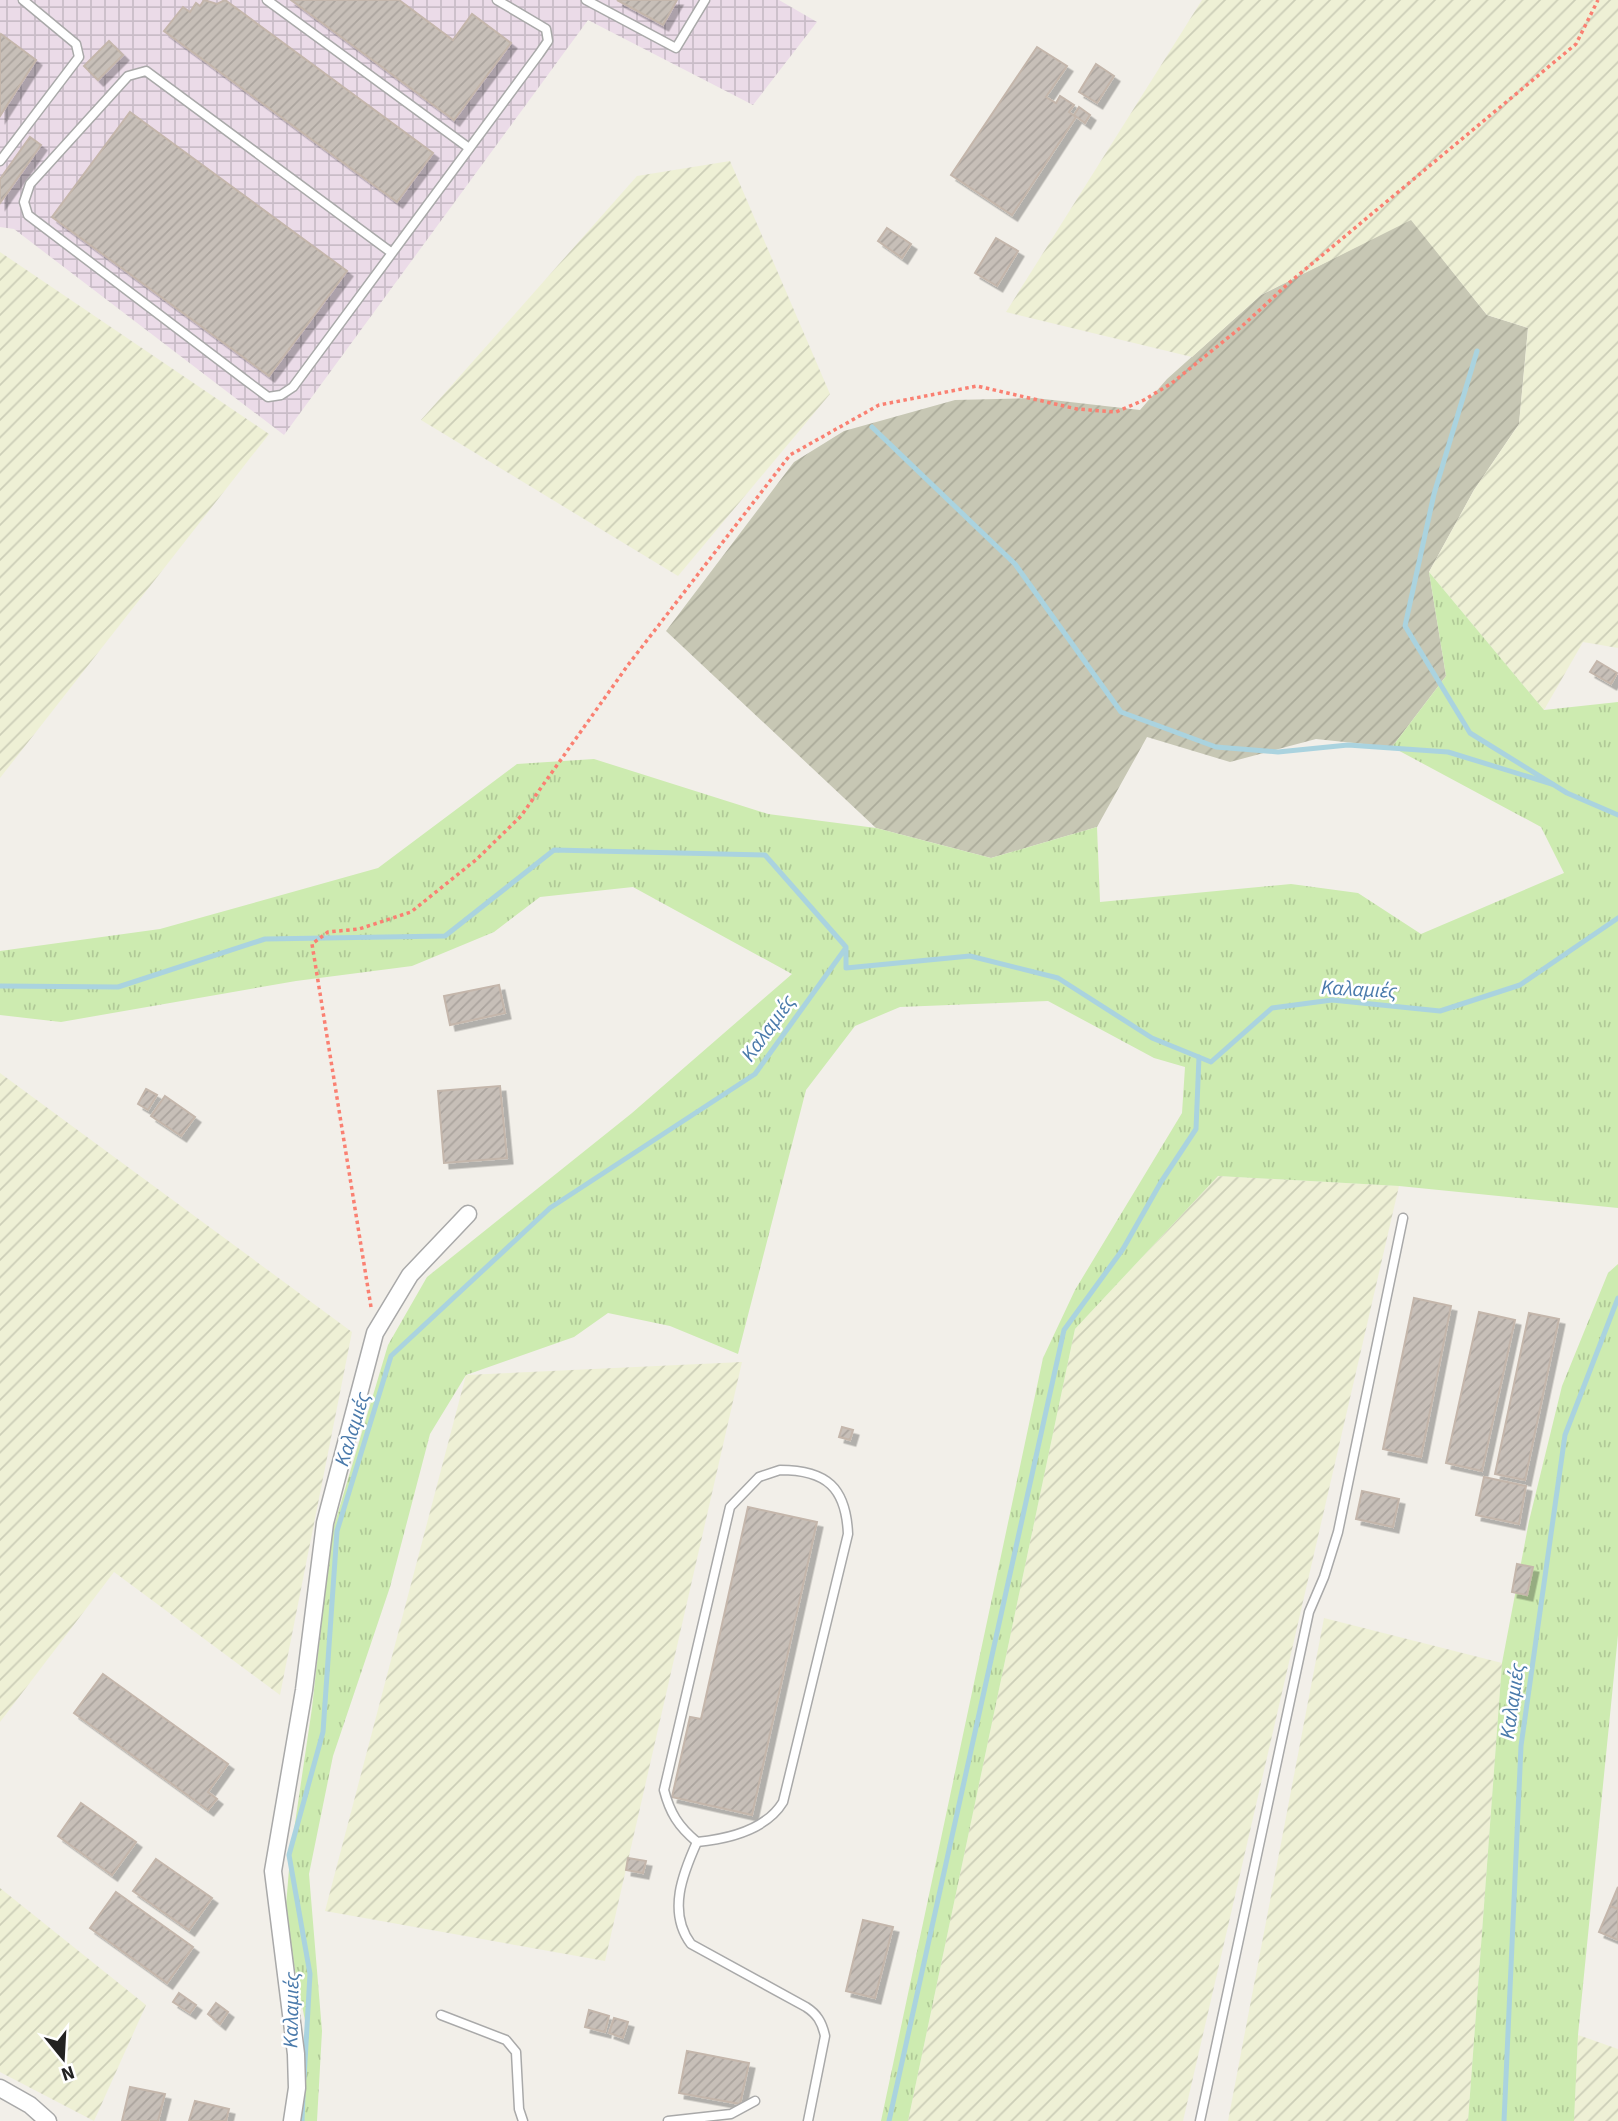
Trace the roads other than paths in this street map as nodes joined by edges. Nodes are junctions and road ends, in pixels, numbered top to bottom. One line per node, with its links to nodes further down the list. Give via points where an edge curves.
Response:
1 (23, 0): 7 (lane, via 76,44 79,57)
2 (267, 0): 6 (lane)
3 (497, 0): 6 (lane, via 546,29 548,41)
4 (586, 0): 5 (lane, via 676,48)
5 (705, 0)
6 (469, 148): 8 (lane)
7 (0, 161)
8 (392, 253): 8 (lane, via 146,71 128,76 30,184 24,202 28,215 268,397 293,387)
9 (468, 1214): 16 (street, via 410,1275 375,1333 325,1523 304,1690 273,1871 296,2054)
10 (1403, 1218): 20 (lane, via 1338,1532 1309,1612)
11 (697, 1842): 11 (lane, via 680,1828 664,1790 730,1507 759,1477 780,1470 815,1473 842,1498 848,1534 783,1802 772,1816 749,1829 724,1839); 19 (lane, via 681,1878 679,1906 685,1936 691,1944 806,2007 822,2025 825,2036)
12 (441, 2015): 17 (lane, via 506,2040 516,2052)
13 (0, 2088): 15 (street)
14 (755, 2101): 18 (lane, via 731,2114)
15 (48, 2121)
16 (292, 2121)
17 (523, 2121)
18 (668, 2121)
19 (808, 2121)
20 (1200, 2121)

